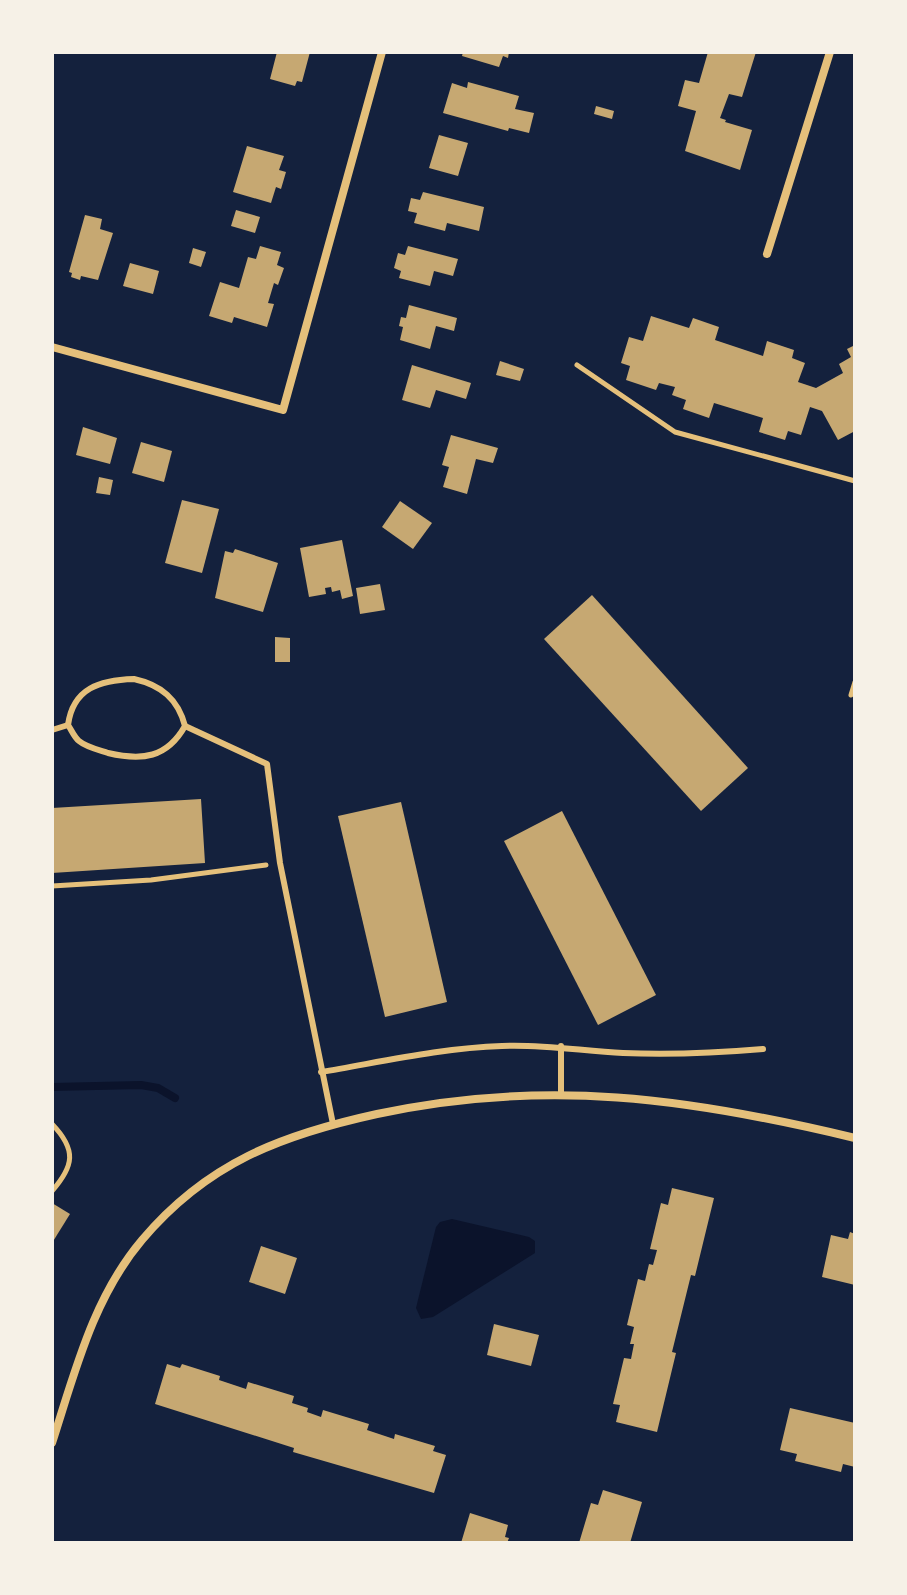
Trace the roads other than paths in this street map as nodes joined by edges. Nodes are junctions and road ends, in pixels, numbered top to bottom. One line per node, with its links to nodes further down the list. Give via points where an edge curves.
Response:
1 (382, 52): 4 (street, via 283,410)
2 (830, 52): 3 (street)
3 (767, 254)
4 (52, 347)
5 (68, 725): 6 (lane, via 78,741 124,757 163,751); 6 (lane, via 79,695 112,680 134,679 152,683 170,696); 7 (lane)
6 (185, 726): 10 (lane, via 267,764 280,863)
7 (52, 730)
8 (561, 1046): 9 (lane, via 693,1055); 10 (lane, via 441,1051); 11 (lane)
9 (763, 1049)
10 (321, 1072): 12 (lane)
11 (561, 1094): 12 (street, via 459,1099); 13 (street, via 718,1108)
12 (333, 1124): 14 (street, via 279,1140 213,1175 142,1241 95,1317)
13 (855, 1138)
14 (52, 1443)

